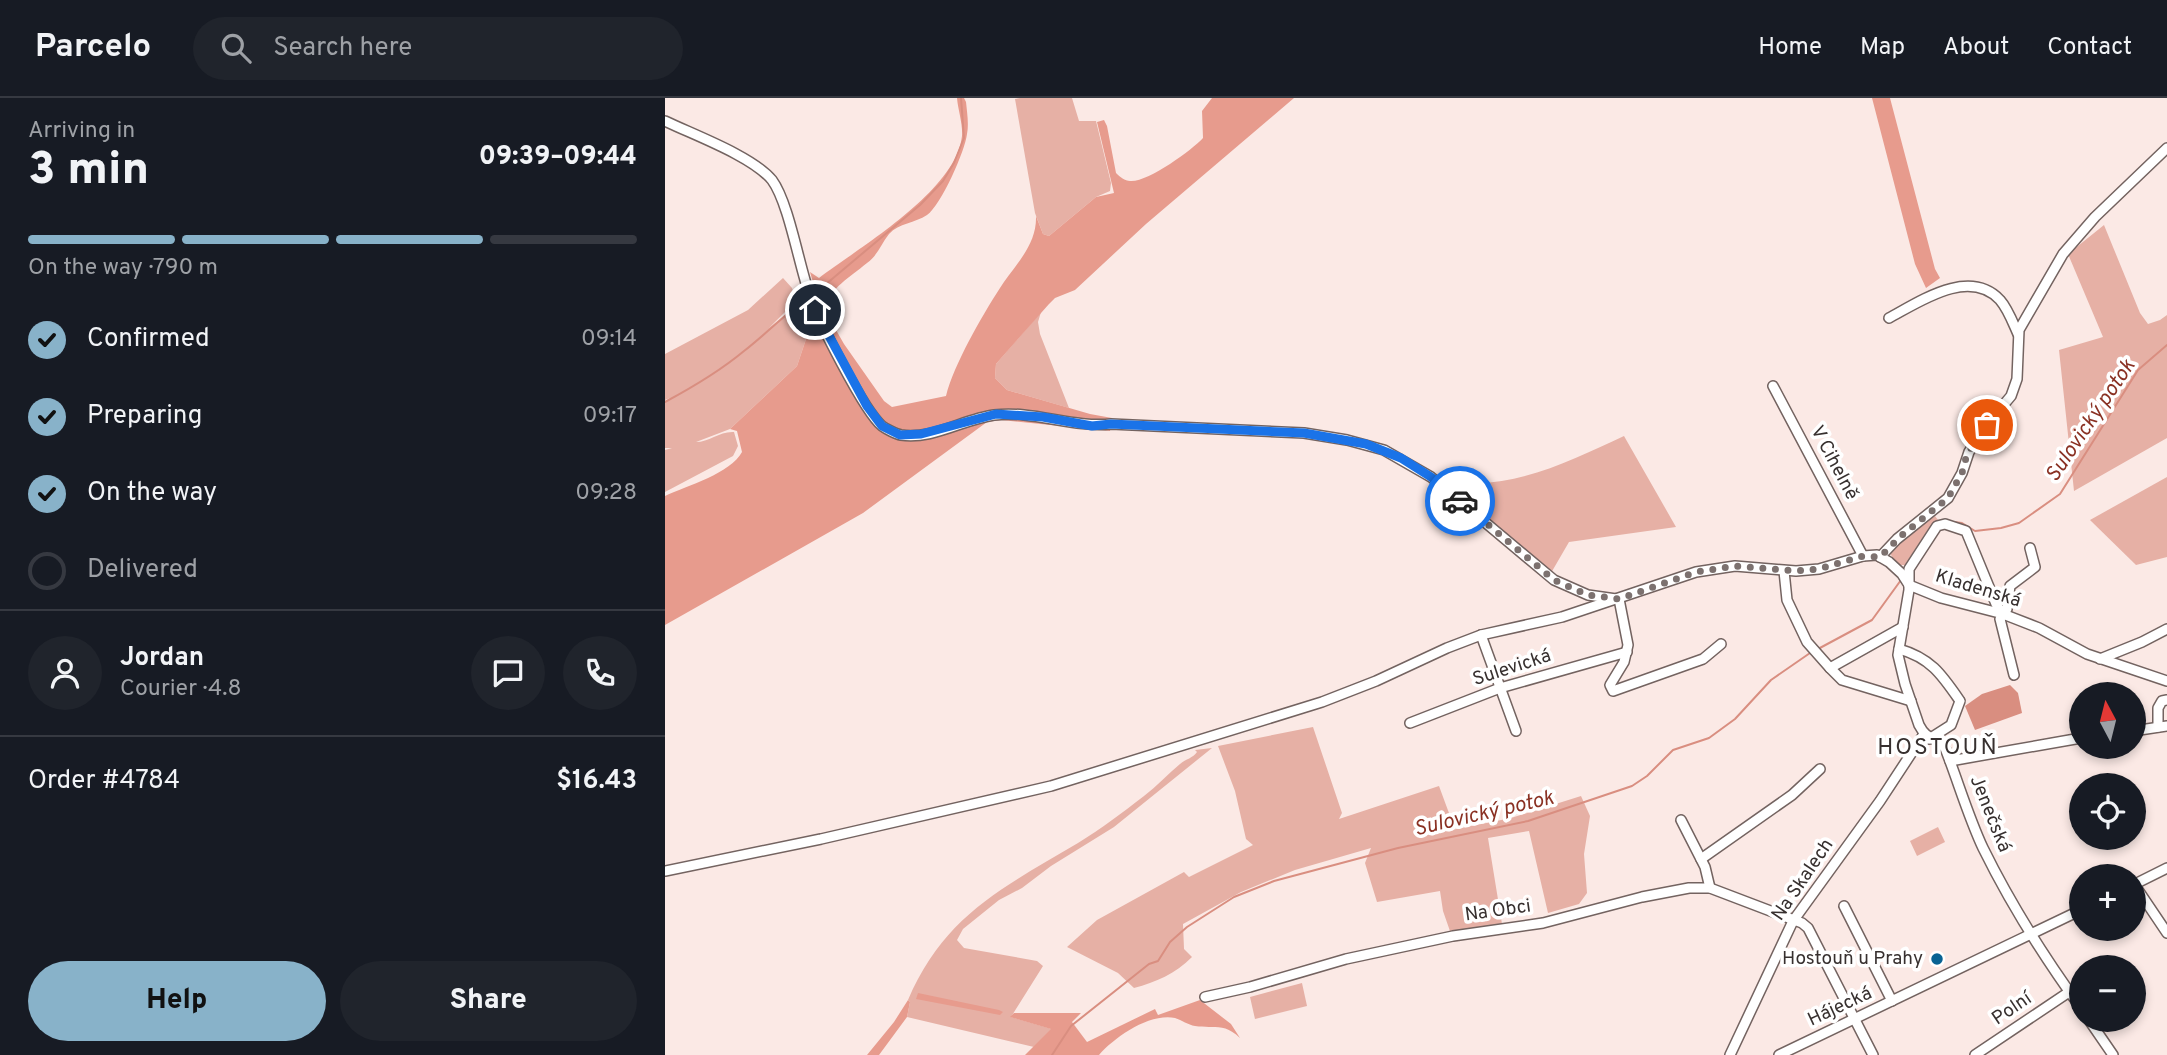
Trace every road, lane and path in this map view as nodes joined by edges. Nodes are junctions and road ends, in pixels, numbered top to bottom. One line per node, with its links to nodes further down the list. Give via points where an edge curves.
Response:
1 (665, 121): 11 (street, via 746,160 770,178 783,203 815,310 882,426 900,435 921,434 1011,414 1092,426 1304,433 1366,444 1431,477 1554,580 1588,595)
2 (2167, 148): 4 (street, via 2063,254)
3 (1889, 318): 4 (street, via 1940,292 1962,287 1984,290 1999,299)
4 (2018, 334): 8 (street, via 2013,392 1969,452 1948,498)
5 (1773, 387): 7 (street, V Cihelně)
6 (2030, 548): 12 (street, via 2035,568 2010,586)
7 (1863, 556): 8 (street); 9 (street, via 1819,569)
8 (1880, 557): 10 (street, Kladenská, via 1902,574)
9 (1784, 571): 11 (street, via 1735,566 1696,572); 20 (street, via 1787,600 1807,642)
10 (1909, 586): 12 (street, Kladenská); 12 (street, Jenečská, via 1909,569 1937,526 1957,527 1966,531); 13 (street, Jenečská)
11 (1619, 599): 15 (street); 18 (street)
12 (2003, 614): 19 (street, Kladenská); 21 (street, via 2000,619)
13 (1903, 626): 17 (street, Jenečská); 20 (street)
14 (2167, 629): 19 (street)
15 (1481, 635): 23 (street); 36 (street, via 1322,702 1051,786)
16 (1721, 644): 18 (street, via 1703,659 1613,691 1611,680)
17 (1899, 649): 25 (street, Jenečská); 29 (street, Na Skalech, via 1918,654 1940,672 1960,701 1951,725)
18 (1627, 652): 23 (street, Sulevická)
19 (2100, 659): 22 (street, Kladenská)
20 (1830, 668): 25 (street, via 1842,680)
21 (2014, 675)
22 (2167, 681)
23 (1500, 688): 26 (street, Sulevická); 28 (street)
24 (2167, 700): 27 (street, via 2158,708)
25 (1911, 701): 29 (street, Jenečská)
26 (1410, 723)
27 (2163, 726)
28 (1515, 732)
29 (1926, 736): 31 (street, Jenečská, via 1942,744); 42 (street, Na Skalech)
30 (2069, 740): 31 (street)
31 (1950, 761): 44 (street, Jenečská, via 1982,845)
32 (1821, 769): 34 (street)
33 (1681, 820): 34 (street)
34 (1701, 859): 38 (street)
35 (2167, 868): 37 (street)
36 (665, 871)
37 (2146, 878)
38 (1710, 888): 42 (street, Na Obci); 46 (street, Na Obci, via 1689,888 1543,923 1426,941)
39 (2146, 902): 43 (street)
40 (1844, 906): 47 (street)
41 (2069, 916): 44 (street, Hájecká)
42 (1793, 921): 48 (street, via 1808,928); 51 (street, Na Skalech)
43 (2167, 933)
44 (2030, 934): 45 (street, Jenečská); 47 (street, Hájecká)
45 (2069, 992): 54 (street, Polní)
46 (1205, 997)
47 (1892, 1001): 48 (street, Hájecká)
48 (1855, 1019): 52 (street, Hájecká); 53 (street)
49 (2096, 1032): 50 (street)
50 (2110, 1054)
51 (1730, 1055)
52 (1779, 1055)
53 (1873, 1055)
54 (1975, 1055)

